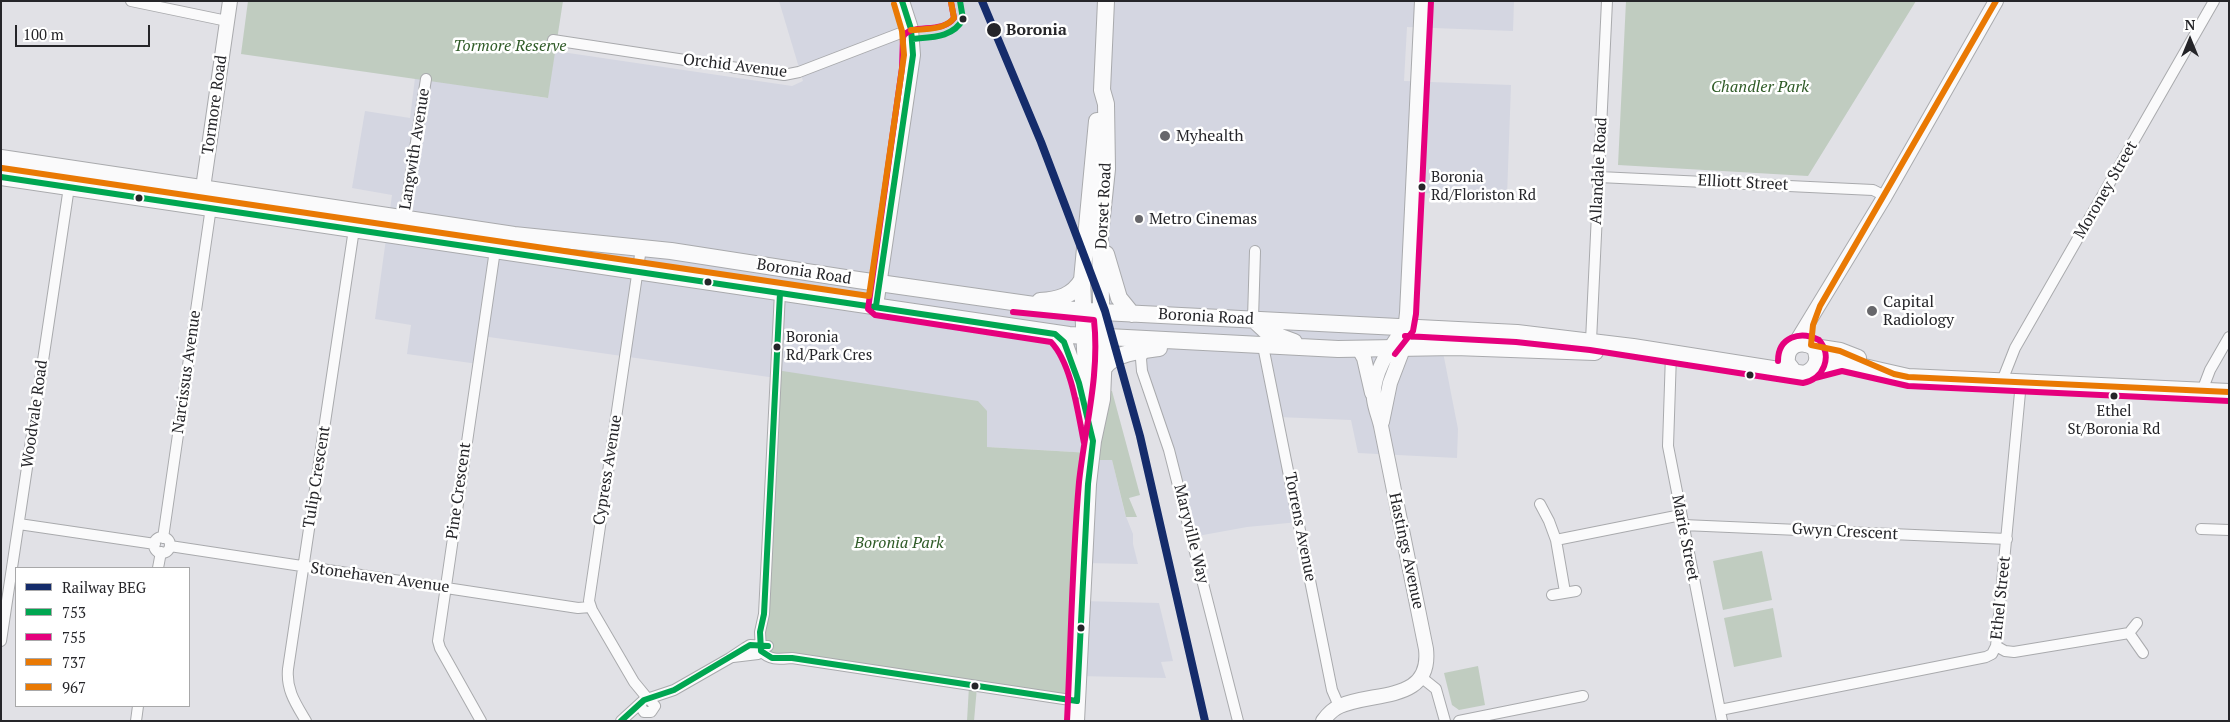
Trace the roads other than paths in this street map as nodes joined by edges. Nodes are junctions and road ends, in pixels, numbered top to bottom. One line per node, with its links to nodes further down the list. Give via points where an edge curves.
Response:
1 (131, 1): 9 (street)
2 (230, 1): 9 (main road, Tormore Road)
3 (902, 1): 10 (main road)
4 (1106, 1): 13 (main road, Dorset Road)
5 (1422, 1): 39 (main road, Hastings Avenue)
6 (1607, 1): 15 (street, Allandale Road)
7 (1996, 1): 19 (main road)
8 (2214, 1): 61 (street, Moroney Street, via 2015,348)
9 (228, 21): 18 (main road, Tormore Road)
10 (911, 29): 11 (street, Orchid Avenue, via 784,75); 29 (main road, via 912,69)
11 (553, 40)
12 (426, 79): 21 (street, Langwith Avenue)
13 (1102, 90): 23 (main road, Dorset Road, via 1106,104 1107,169); 28 (main road, Dorset Road, via 1098,104)
14 (1, 158): 18 (main road, Boronia Road)
15 (1599, 177): 19 (street, Elliott Street, via 1873,190); 44 (street, Allandale Road)
16 (1, 178): 17 (main road, Boronia Road)
17 (70, 187): 20 (main road, Boronia Road); 71 (street, Woodvale Road)
18 (203, 188): 20 (main road); 21 (main road, Boronia Road)
19 (1885, 196): 33 (main road)
20 (212, 208): 22 (main road, Boronia Road); 76 (street, Narcissus Avenue)
21 (404, 218): 24 (main road, Boronia Road, via 514,235)
22 (354, 229): 25 (main road, Boronia Road); 78 (street, Tulip Crescent)
23 (1100, 235): 35 (main road, Dorset Road); 36 (main road, via 1119,298)
24 (641, 248): 27 (street, Cypress Avenue); 29 (main road, Boronia Road)
25 (495, 250): 27 (main road, Boronia Road); 79 (street, Pine Crescent)
26 (1255, 251): 37 (street)
27 (638, 270): 30 (main road, Boronia Road); 83 (street, Cypress Avenue, via 589,596)
28 (1082, 280): 31 (main road, via 1077,290 1060,298); 34 (main road, Dorset Road)
29 (880, 284): 31 (main road, Boronia Road); 32 (main road)
30 (780, 292): 32 (main road, Boronia Road); 88 (street)
31 (1012, 303): 34 (main road, Boronia Road)
32 (876, 306): 40 (main road, Boronia Road)
33 (1820, 306): 48 (main road, via 1813,325); 49 (main road)
34 (1083, 311): 35 (main road, Boronia Road); 42 (main road, Dorset Road)
35 (1102, 312): 36 (main road, Boronia Road); 43 (main road, Dorset Road)
36 (1132, 314): 37 (main road, Boronia Road)
37 (1253, 319): 38 (main road, Boronia Road); 46 (main road, via 1245,331); 50 (main road, via 1267,332)
38 (1338, 325): 39 (main road, Boronia Road); 51 (main road)
39 (1405, 327): 44 (main road, Boronia Road); 53 (main road, Hastings Avenue)
40 (1056, 334): 42 (main road, Boronia Road); 66 (main road, Dorset Road, via 1065,344)
41 (2229, 336): 63 (street)
42 (1084, 337): 43 (main road, Boronia Road); 66 (main road, Dorset Road)
43 (1104, 338): 45 (main road, Boronia Road); 57 (main road, Dorset Road)
44 (1591, 341): 55 (main road, Boronia Road)
45 (1196, 343): 46 (main road, Boronia Road); 54 (main road, Boronia Road)
46 (1220, 344): 47 (main road, Boronia Road)
47 (1263, 346): 50 (main road, Boronia Road); 93 (street, Torrens Avenue, via 1332,690)
48 (1813, 346): 49 (main road, via 1802,343); 58 (main road, via 1817,358); 60 (main road, via 1840,351)
49 (1792, 347): 56 (main road, Boronia Road, via 1772,357); 59 (main road, via 1787,363)
50 (1308, 348): 51 (main road, Boronia Road)
51 (1338, 349): 52 (main road, Boronia Road)
52 (1359, 349): 53 (main road, Boronia Road); 65 (main road)
53 (1395, 349): 55 (main road, Boronia Road, via 1455,347 1630,356); 65 (main road, Hastings Avenue, via 1376,380); 67 (main road, Hastings Avenue)
54 (1144, 350): 57 (main road, Boronia Road, via 1108,362); 103 (street, Maryville Way, via 1142,371 1171,458)
55 (1670, 354): 56 (main road, Boronia Road); 70 (street, Marie Street, via 1668,446)
56 (1740, 363): 59 (main road, Boronia Road)
57 (1104, 368): 68 (main road, Dorset Road)
58 (1813, 369): 59 (main road, via 1804,374); 60 (main road, via 1842,362)
59 (1794, 372)
60 (1894, 374): 61 (main road)
61 (2002, 381): 62 (main road)
62 (2021, 382): 63 (main road); 75 (street, Ethel Street)
63 (2202, 390): 64 (main road)
64 (2229, 392)
65 (1373, 398): 67 (main road, Hastings Avenue)
66 (1088, 418): 68 (main road, Dorset Road)
67 (1381, 426): 90 (main road, Hastings Avenue, via 1426,649 1427,662)
68 (1093, 441): 92 (main road, Dorset Road)
69 (1540, 504): 74 (street)
70 (1682, 520): 74 (street, Gwyn Crescent); 75 (street, Gwyn Crescent); 96 (street, Marie Street)
71 (19, 524): 76 (street); 86 (street, Woodvale Road)
72 (2201, 529): 73 (street)
73 (2229, 530)
74 (1556, 540): 81 (street)
75 (2007, 540): 87 (street, Ethel Street)
76 (159, 545): 77 (street, Narcissus Avenue); 78 (street, Stonehaven Avenue, via 168,540 170,546)
77 (158, 567)
78 (303, 567): 79 (street, Stonehaven Avenue); 98 (street, Tulip Crescent, via 288,681 290,692)
79 (445, 588): 83 (street, Stonehaven Avenue, via 578,608); 99 (street, Pine Crescent, via 438,646)
80 (1576, 591): 81 (street)
81 (1565, 592): 82 (street)
82 (1552, 595)
83 (590, 607): 95 (street)
84 (2137, 623): 85 (street)
85 (2130, 633): 87 (street, via 2014,652); 89 (street)
86 (1, 641)
87 (1996, 646): 96 (street, Ethel Street, via 1986,658)
88 (763, 647): 92 (street, via 771,658 792,658); 95 (street, via 744,648)
89 (2143, 653)
90 (1421, 677): 93 (main road, via 1397,693); 105 (street, via 1436,689)
91 (1583, 696): 106 (street)
92 (1077, 701): 102 (main road, Dorset Road)
93 (1339, 706): 104 (main road)
94 (138, 707): 97 (street)
95 (648, 708): 100 (street); 101 (street)
96 (1721, 716)
97 (136, 721)
98 (306, 721)
99 (481, 721)
100 (621, 721)
101 (658, 721)
102 (1076, 721)
103 (1238, 721)
104 (1322, 721)
105 (1445, 721)
106 (1459, 721)

